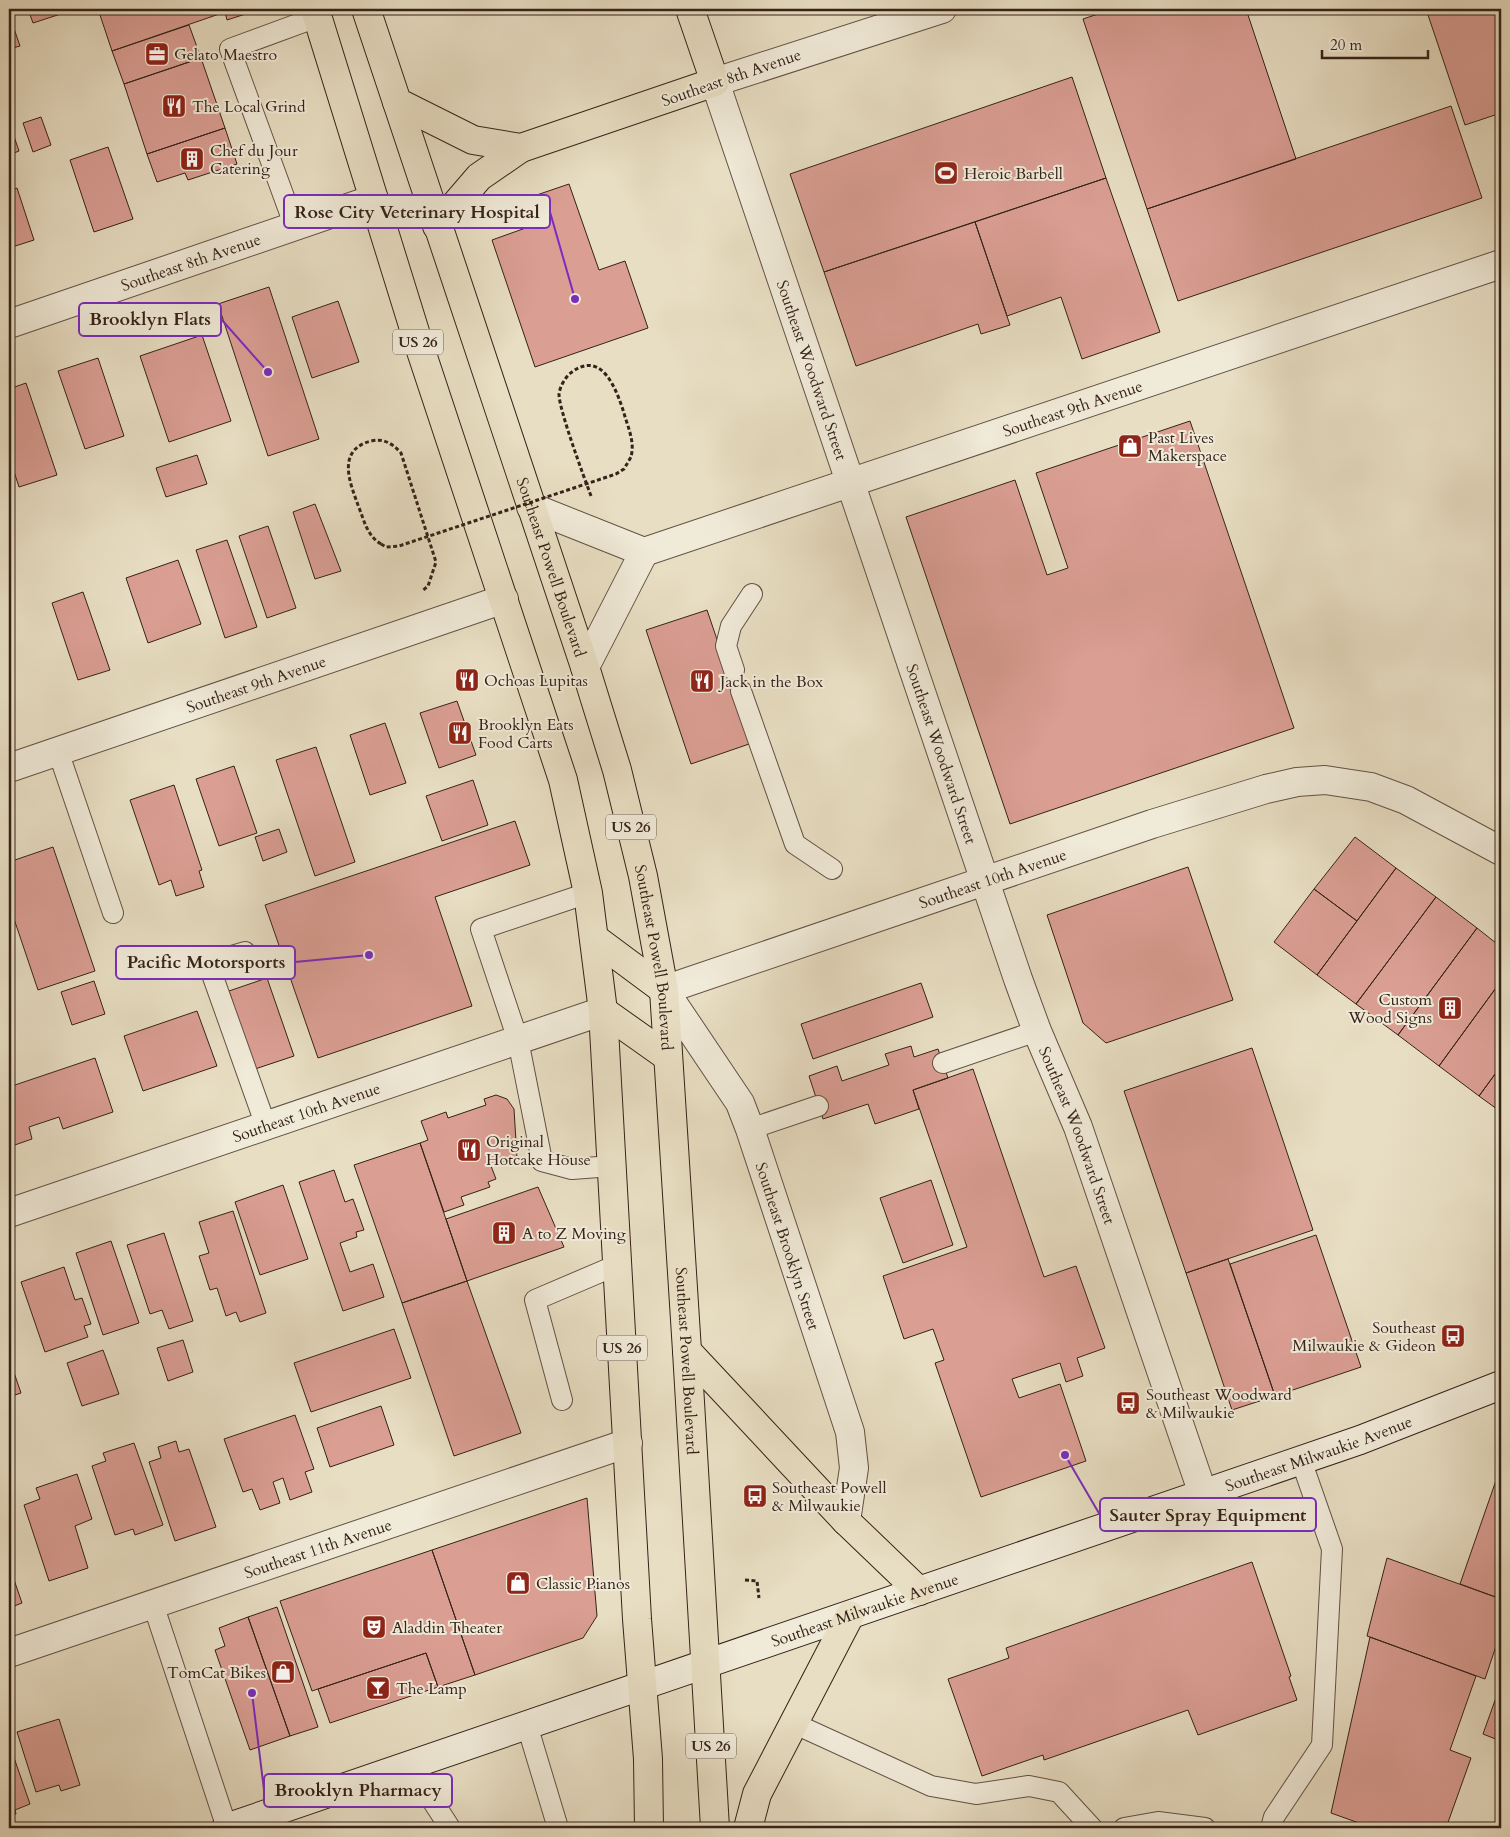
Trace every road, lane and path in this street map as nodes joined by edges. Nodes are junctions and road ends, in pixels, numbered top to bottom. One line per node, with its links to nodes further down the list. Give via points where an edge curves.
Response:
1 (366, 9): 6 (main road, Southeast Powell Boulevard / US 26)
2 (690, 9): 5 (main road, Southeast Woodward Street)
3 (942, 9): 5 (street, Southeast 8th Avenue)
4 (316, 13): 8 (main road, US 26); 9 (lane, via 230,49)
5 (715, 82): 7 (main road, Southeast 8th Avenue); 13 (street, Southeast Woodward Street)
6 (397, 102): 7 (main road, via 473,140); 10 (main road, Southeast Powell Boulevard / US 26)
7 (521, 148): 10 (main road, via 479,177)
8 (374, 199): 9 (street, Southeast 8th Avenue); 19 (main road, US 26)
9 (295, 226): 12 (street, Southeast 8th Avenue)
10 (437, 226): 15 (main road, Southeast Powell Boulevard / US 26)
11 (1501, 264): 13 (street, Southeast 9th Avenue)
12 (9, 324)
13 (850, 482): 16 (street, Southeast 9th Avenue); 27 (street, Southeast Woodward Street)
14 (592, 499): 17 (path, bridge, via 559,396 566,378 575,370 588,366 597,368 611,378 633,441 631,457 624,469 616,474 398,546 386,547 367,530 348,471 351,456 361,444 376,440 391,443 401,452 432,545 436,562 428,586)
15 (531, 507): 16 (street); 20 (main road, Southeast Powell Boulevard / US 26)
16 (644, 552): 20 (street)
17 (418, 594)
18 (752, 594): 21 (lane, via 732,626 726,646)
19 (504, 599): 23 (street, Southeast 9th Avenue); 28 (main road, US 26, via 563,780)
20 (585, 667): 32 (main road, Southeast Powell Boulevard / US 26, via 643,876)
21 (734, 670)
22 (742, 691): 26 (lane, via 795,844)
23 (58, 751): 24 (street, Southeast 9th Avenue); 29 (lane)
24 (9, 768)
25 (1501, 851): 27 (street, Southeast 10th Avenue, via 1398,796 1371,787 1324,780 1266,789)
26 (832, 870)
27 (984, 882): 32 (street, Southeast 10th Avenue); 34 (street, Southeast Woodward Street)
28 (588, 893): 30 (main road, US 26); 35 (lane, via 481,929)
29 (113, 912)
30 (594, 938): 32 (main road); 33 (main road, US 26)
31 (245, 952): 39 (lane, via 208,963)
32 (664, 990): 36 (main road, Southeast Powell Boulevard / US 26); 40 (street, Southeast Brooklyn Street, via 740,1103)
33 (603, 1011): 35 (street, Southeast 10th Avenue); 36 (main road); 41 (main road, US 26)
34 (1037, 1031): 37 (lane); 49 (street, Southeast Woodward Street, via 1078,1127)
35 (518, 1040): 39 (street, Southeast 10th Avenue); 41 (lane, via 542,1161 572,1169)
36 (668, 1057): 44 (main road, Southeast Powell Boulevard / US 26)
37 (943, 1063)
38 (818, 1106): 40 (lane)
39 (266, 1126): 42 (street, Southeast 10th Avenue)
40 (750, 1129): 50 (street, Southeast Brooklyn Street, via 850,1432 854,1468)
41 (612, 1166): 43 (main road, US 26)
42 (9, 1213)
43 (617, 1265): 46 (lane, via 535,1300); 47 (main road, US 26)
44 (688, 1351): 50 (main road); 57 (main road, Southeast Powell Boulevard / US 26)
45 (1501, 1385): 48 (street, Southeast Milwaukie Avenue)
46 (562, 1400)
47 (628, 1443): 54 (street, Southeast 11th Avenue); 58 (main road, US 26)
48 (1301, 1460): 49 (street, Southeast Milwaukie Avenue); 71 (lane, via 1332,1549 1322,1745 1274,1817)
49 (1202, 1494): 52 (street, Southeast Milwaukie Avenue)
50 (846, 1521): 52 (main road)
51 (745, 1580): 53 (path, via 757,1580)
52 (919, 1591): 55 (street, Southeast Milwaukie Avenue)
53 (759, 1598)
54 (153, 1604): 56 (street, Southeast 11th Avenue); 63 (lane)
55 (850, 1614): 57 (street, Southeast Milwaukie Avenue); 59 (main road)
56 (9, 1653)
57 (706, 1664): 58 (street, Southeast Milwaukie Avenue); 67 (main road, Southeast Powell Boulevard / US 26)
58 (642, 1686): 60 (street, Southeast Milwaukie Avenue); 66 (main road, US 26, via 648,1759)
59 (793, 1723): 62 (lane, via 931,1786 976,1794 1029,1786 1058,1792); 68 (main road, via 757,1794)
60 (527, 1725): 61 (street, Southeast Milwaukie Avenue); 65 (lane)
61 (410, 1766): 63 (street, Southeast Milwaukie Avenue); 64 (lane)
62 (1082, 1824)
63 (227, 1828)
64 (450, 1828)
65 (558, 1828)
66 (648, 1828)
67 (715, 1828)
68 (748, 1828)
69 (1124, 1828): 70 (lane, via 1158,1822)
70 (1205, 1828)
71 (1271, 1828)

